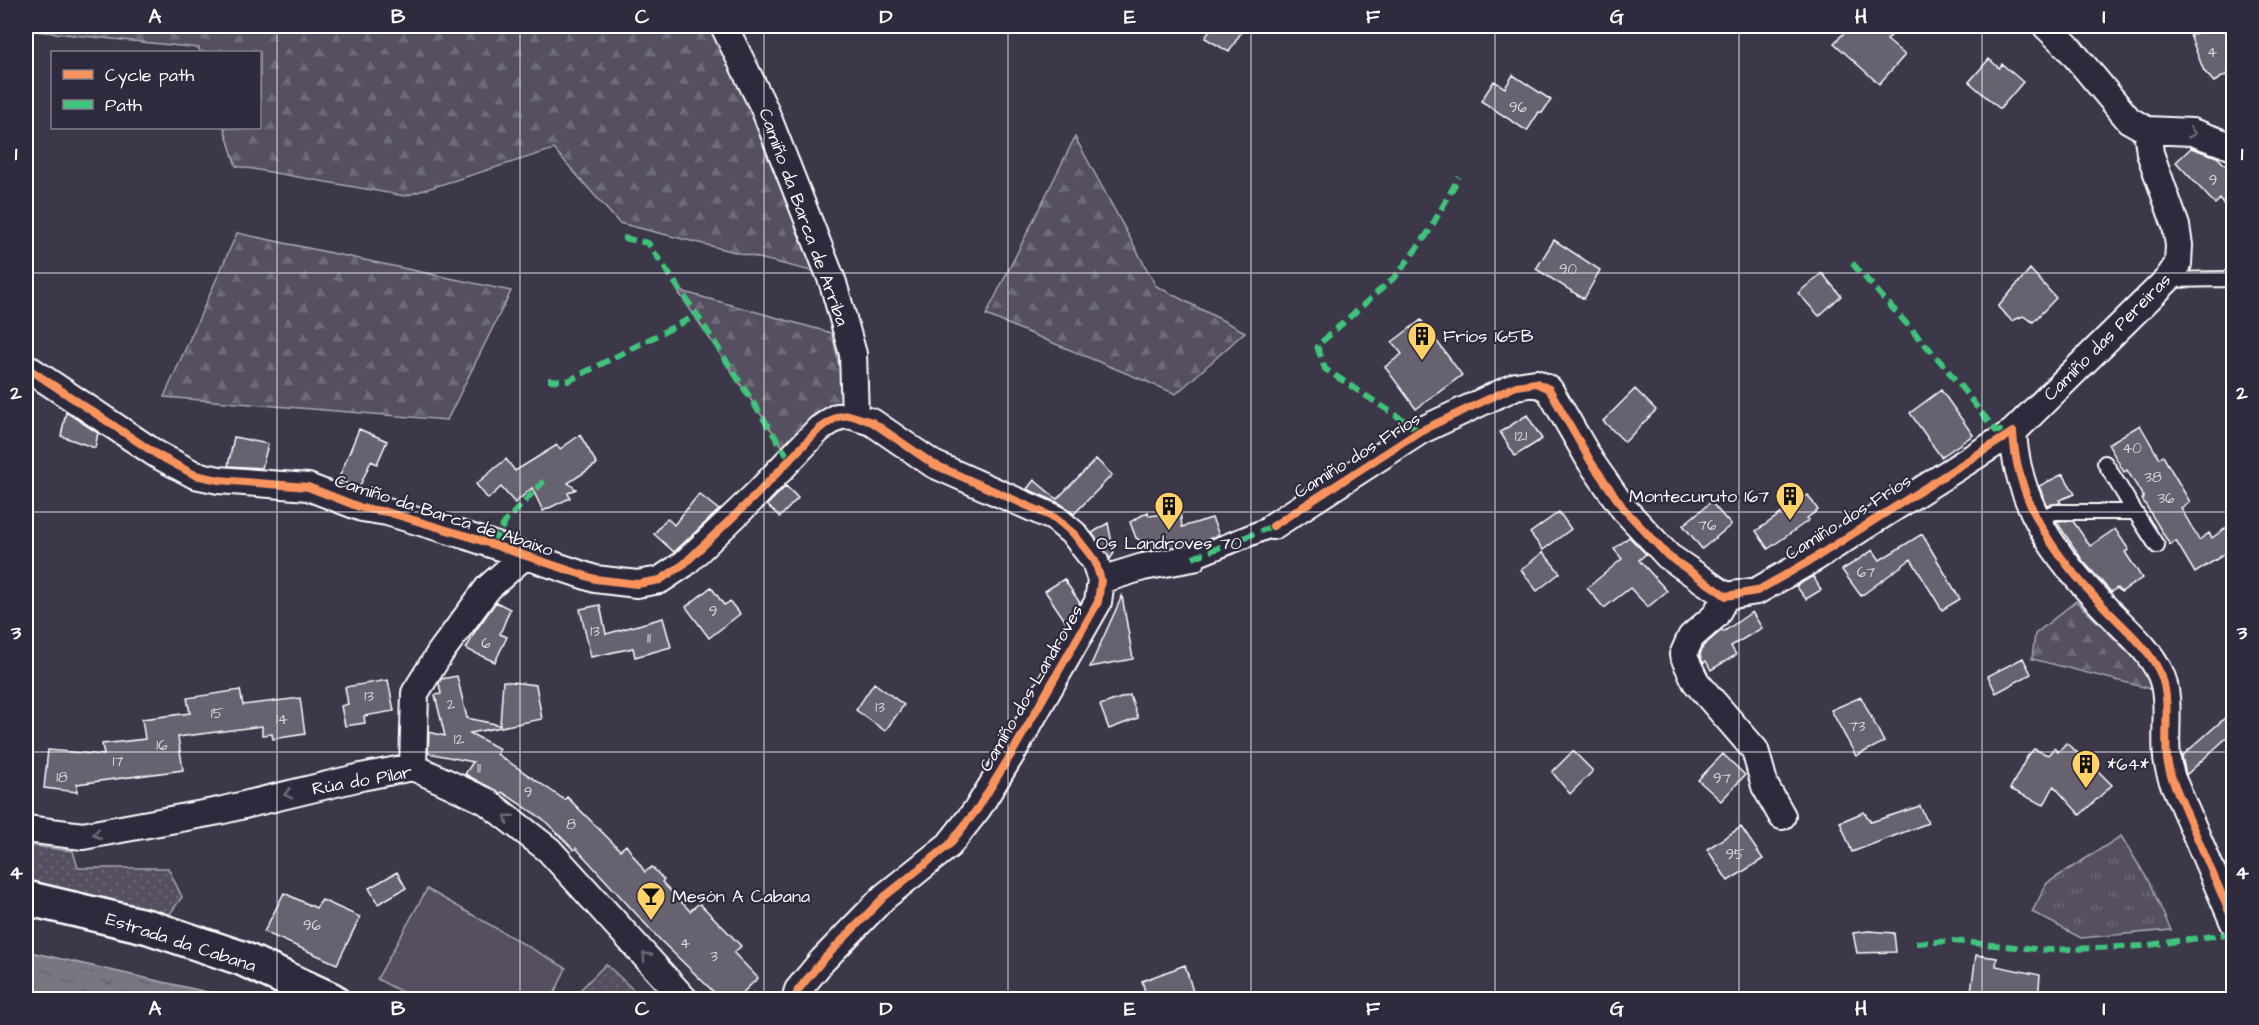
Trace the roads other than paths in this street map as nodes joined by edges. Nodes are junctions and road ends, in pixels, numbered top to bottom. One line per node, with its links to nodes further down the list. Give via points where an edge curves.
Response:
1 (724, 26): 8 (street, Camiño da Barca de Arriba, via 764,108 833,283 854,354)
2 (2046, 26): 3 (street, via 2129,120)
3 (2147, 130): 4 (street, one-way to 4, via 2192,132); 5 (street, Camiño das Pereiras, via 2150,153 2176,226 2179,246 2178,264)
4 (2234, 147)
5 (2166, 280): 6 (lane); 9 (street, Camiño das Pereiras)
6 (2234, 281)
7 (26, 367): 15 (street, Camiño da Barca de Abaixo, via 156,454 195,475 308,487 362,508 387,512)
8 (855, 416): 15 (street, Camiño da Barca de Abaixo, via 837,417 819,429 700,549 660,580 637,584 595,579); 17 (street, via 872,422 933,464 1055,519 1074,534 1095,561)
9 (2013, 432): 12 (street, via 2015,457); 18 (street, Camiño dos Fríos, via 1757,591)
10 (2105, 463): 11 (lane)
11 (2135, 512): 12 (lane, via 2055,512); 14 (lane)
12 (2036, 519): 23 (street, via 2085,588 2143,646 2161,675 2172,779)
13 (1273, 526): 16 (street); 18 (street, Camiño dos Fríos, via 1420,431 1516,386 1536,383 1549,389 1591,462 1624,509 1668,556)
14 (2157, 546)
15 (524, 556): 19 (street, via 489,588 415,693)
16 (1193, 558): 17 (street)
17 (1101, 580): 26 (street, Camiño dos Landroves, via 1098,602 978,808 949,845 884,897 822,961)
18 (1726, 596): 20 (street, via 1715,616 1691,637 1683,655 1696,682 1755,750 1765,786)
19 (414, 767): 21 (street, Rúa do Pilar, one-way to 21, via 219,811 83,836); 25 (street, Rúa do Pilar, one-way to 19, via 549,850 486,801)
20 (1782, 816)
21 (26, 829)
22 (26, 898): 24 (main road, Estrada da Cabana, via 149,927 241,958)
23 (2234, 923)
24 (332, 999)
25 (685, 999)
26 (795, 999)

